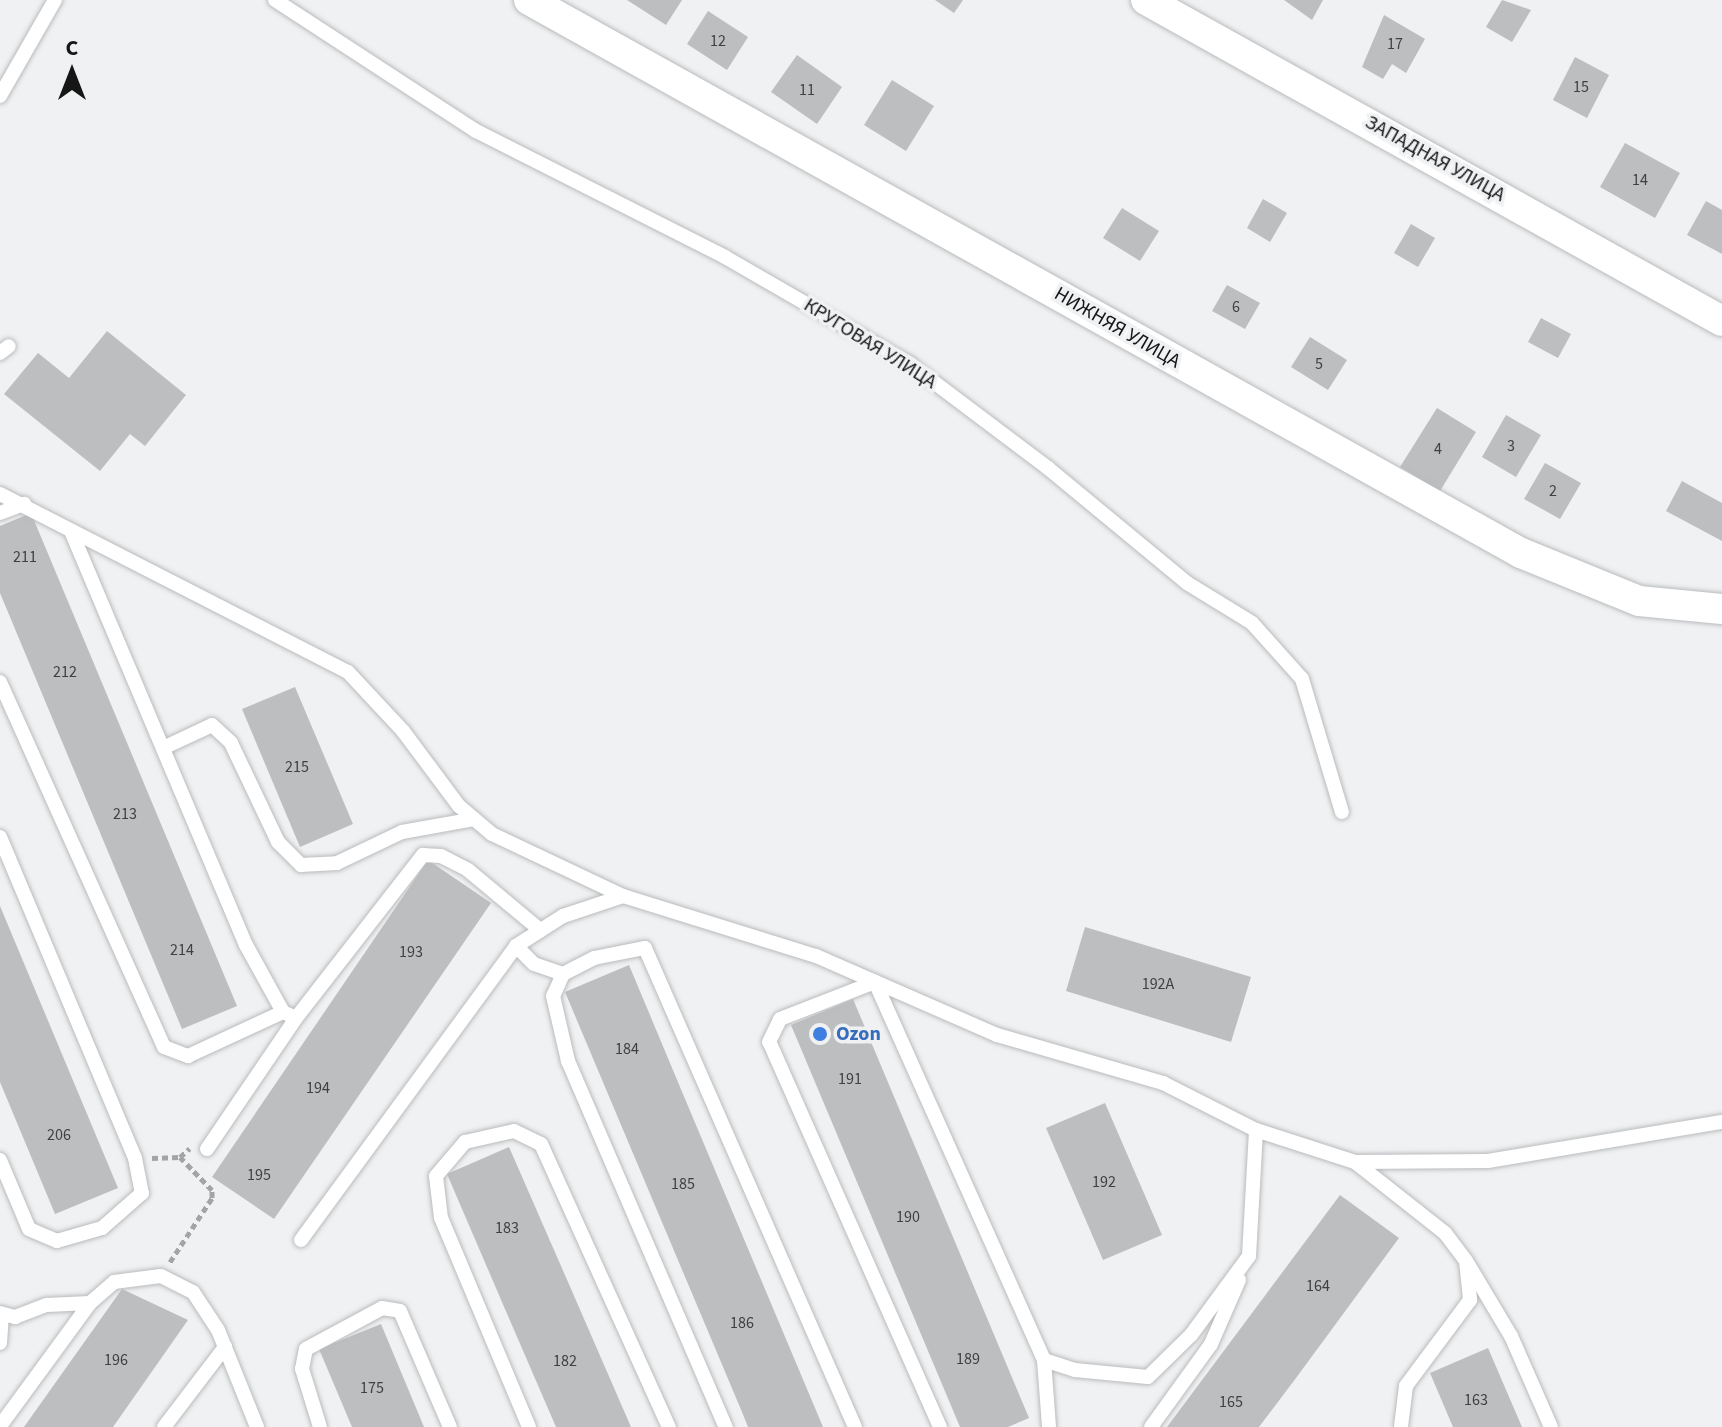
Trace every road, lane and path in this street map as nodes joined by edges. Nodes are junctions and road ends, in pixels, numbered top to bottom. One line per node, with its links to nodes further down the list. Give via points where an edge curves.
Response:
1 (55, 0): 5 (lane)
2 (275, 0): 14 (lane, КРУГОВАЯ УЛИЦА, via 476,131 725,257 910,364 1048,468 1187,583 1252,623 1302,679)
3 (529, 0): 11 (street, НИЖНЯЯ УЛИЦА, via 1521,553 1639,601)
4 (1146, 0): 6 (street, ЗАПАДНАЯ УЛИЦА)
5 (0, 96)
6 (1722, 321)
7 (0, 494): 8 (lane)
8 (24, 504): 9 (lane); 10 (lane)
9 (0, 513)
10 (71, 531): 13 (lane); 15 (lane, via 348,672)
11 (1722, 609)
12 (0, 682): 22 (lane, via 164,1047 188,1056)
13 (163, 748): 15 (lane, via 212,725 231,743 278,842 301,865 337,863 402,832); 22 (lane, via 246,945)
14 (1342, 812)
15 (474, 819): 17 (lane, via 492,834)
16 (0, 837): 27 (lane, via 135,1158 142,1193 102,1228 57,1241 29,1229)
17 (623, 896): 18 (lane); 21 (lane, via 816,956)
18 (540, 930): 19 (lane); 22 (lane, via 468,870 441,856 423,855)
19 (516, 946): 20 (lane, via 534,964); 29 (lane)
20 (563, 974): 46 (lane, via 553,996 568,1061); 47 (lane, via 594,958 645,948)
21 (875, 982): 24 (lane, via 997,1035 1163,1083); 37 (lane); 48 (lane, via 780,1019 769,1042)
22 (289, 1015): 25 (lane)
23 (1722, 1122): 28 (lane, via 1488,1161)
24 (1256, 1130): 28 (lane); 30 (lane)
25 (207, 1149)
26 (180, 1157): 32 (path, via 212,1190 212,1198)
27 (0, 1160)
28 (1355, 1162): 31 (lane, via 1445,1233)
29 (301, 1240)
30 (1249, 1256): 37 (lane, via 1191,1335 1148,1377 1075,1370); 50 (lane, via 1211,1344)
31 (1466, 1261): 39 (lane, via 1470,1300 1406,1386); 51 (lane, via 1511,1336)
32 (161, 1276): 33 (lane, via 114,1282); 36 (lane, via 193,1292)
33 (90, 1303): 34 (lane); 38 (lane)
34 (1, 1314): 35 (lane)
35 (0, 1343)
36 (225, 1347): 40 (lane); 41 (lane)
37 (1044, 1360): 49 (lane)
38 (0, 1426)
39 (1402, 1426)
40 (164, 1427)
41 (257, 1427)
42 (320, 1427): 43 (lane, via 302,1369 306,1349 382,1308 400,1311)
43 (450, 1427)
44 (529, 1427): 45 (lane, via 441,1218 436,1176 465,1142 514,1131 541,1144)
45 (669, 1427)
46 (726, 1427)
47 (855, 1427)
48 (940, 1427)
49 (1049, 1427)
50 (1151, 1427)
51 (1551, 1427)

